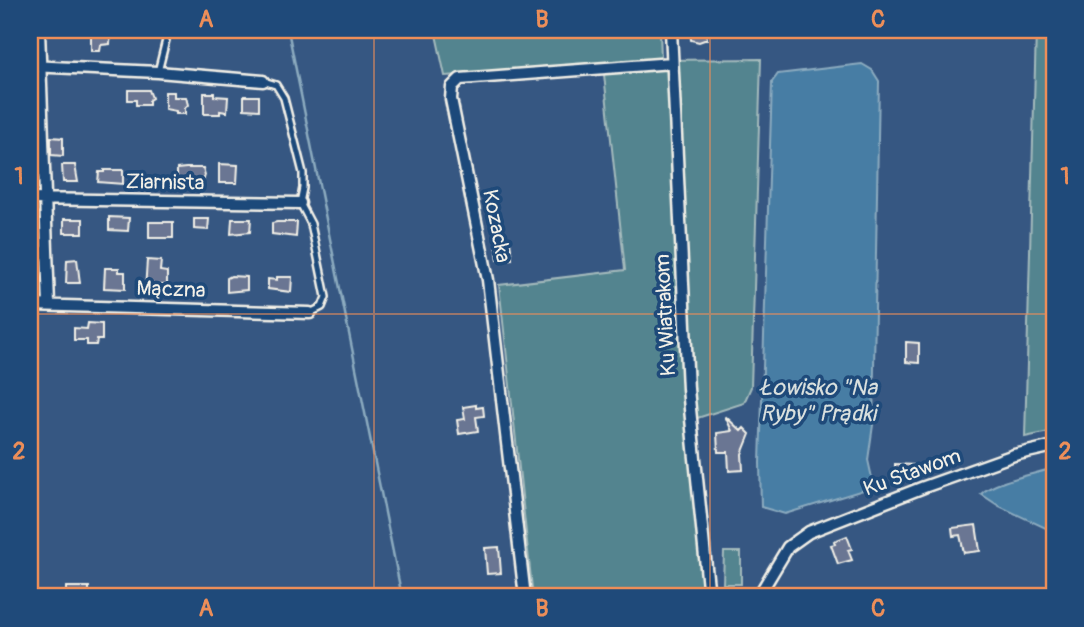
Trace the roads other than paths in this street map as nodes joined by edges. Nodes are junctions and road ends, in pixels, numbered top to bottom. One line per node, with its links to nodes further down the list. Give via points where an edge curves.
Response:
1 (39, 30): 5 (street)
2 (166, 30): 6 (lane)
3 (671, 30): 4 (street, Ku Wiatrakom)
4 (672, 63): 15 (street, Kozacka, via 460,79 452,87 488,279); 16 (street, Ku Wiatrakom, via 688,389)
5 (35, 66): 6 (street); 9 (street)
6 (158, 72): 7 (street)
7 (263, 81): 10 (lane, via 276,85 285,98 303,173)
8 (30, 199): 9 (street, Ziarnista)
9 (44, 199): 10 (street, Ziarnista); 12 (street)
10 (300, 203): 13 (lane, via 311,224 326,297 321,307)
11 (30, 305): 12 (street, Mączna)
12 (49, 305): 13 (street, Mączna)
13 (310, 313)
14 (1054, 446): 17 (street, Ku Stawom, via 1014,455 809,532 788,547)
15 (525, 597)
16 (709, 597)
17 (758, 597)

